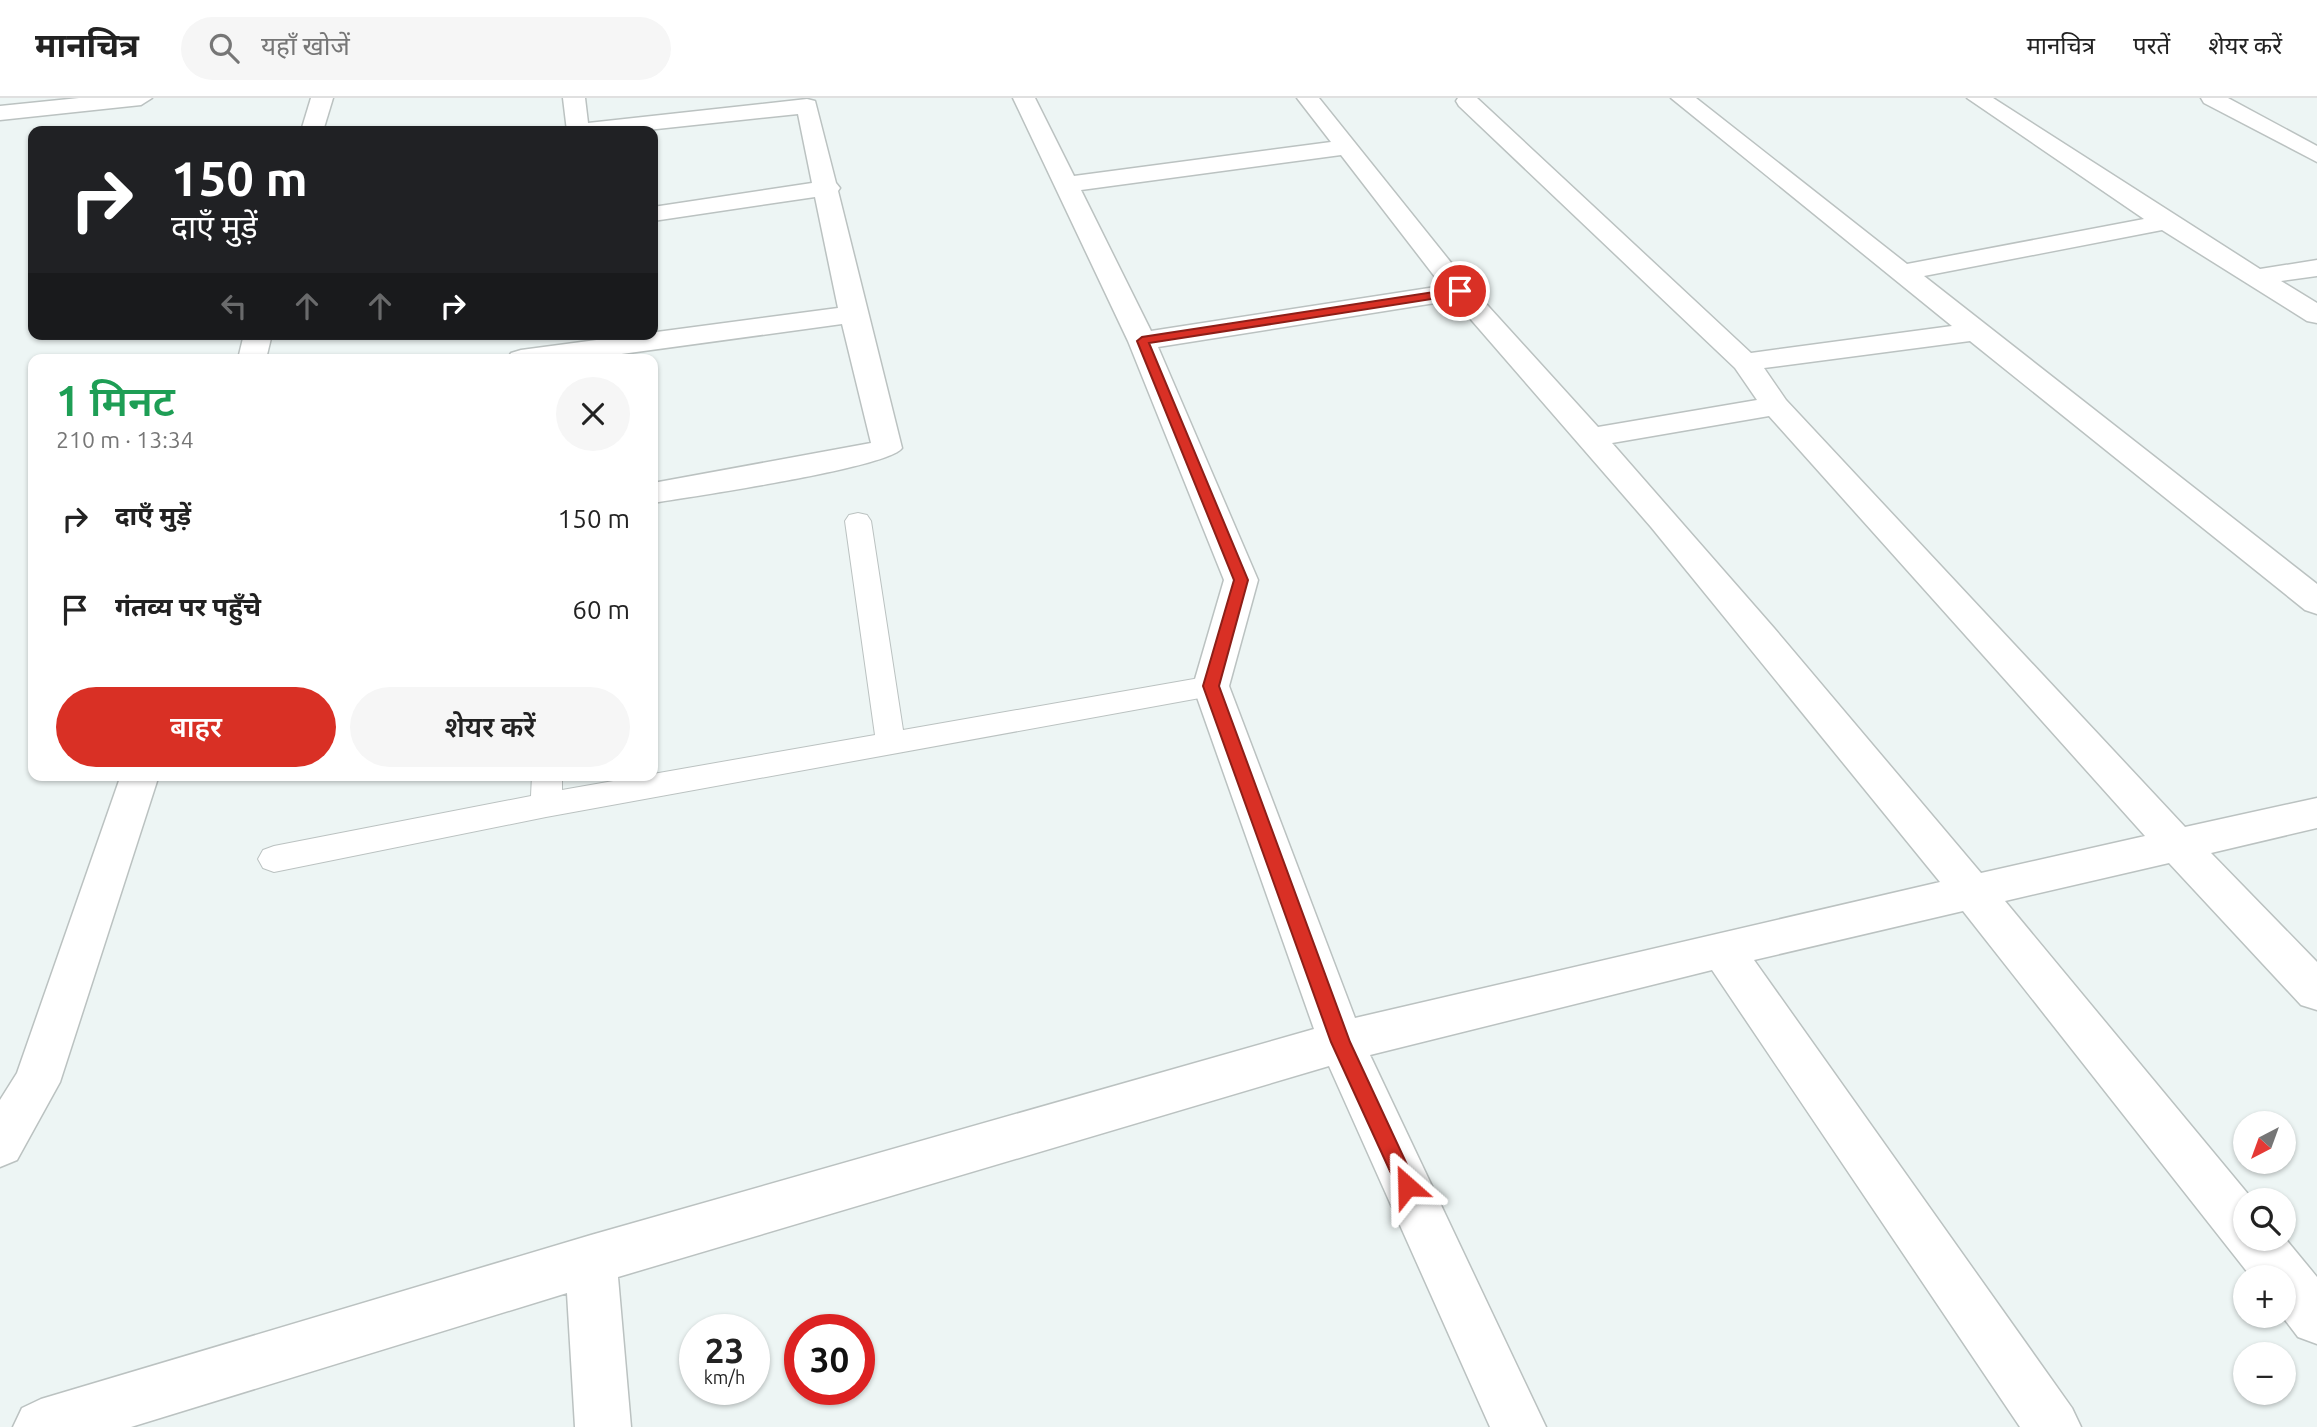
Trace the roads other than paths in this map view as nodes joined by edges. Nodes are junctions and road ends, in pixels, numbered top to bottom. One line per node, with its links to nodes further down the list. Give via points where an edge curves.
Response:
1 (141, 98): 10 (street)
2 (322, 98): 12 (street)
3 (575, 98): 13 (street)
4 (1024, 98): 17 (street)
5 (1308, 98): 15 (street)
6 (1682, 98): 22 (street)
7 (1978, 98): 20 (street)
8 (2212, 98): 16 (street)
9 (1475, 99): 30 (street)
10 (87, 101): 11 (street)
11 (0, 113)
12 (314, 126)
13 (578, 126)
14 (624, 126): 18 (street, via 807,106)
15 (1349, 148): 17 (street); 24 (street)
16 (2317, 155)
17 (1069, 184): 28 (street)
18 (828, 188): 19 (street); 25 (street)
19 (658, 213)
20 (2166, 222): 22 (street); 23 (street)
21 (2317, 268): 23 (street)
22 (1900, 272): 27 (street)
23 (2256, 277): 26 (street)
24 (1460, 291): 28 (street); 32 (street)
25 (853, 314): 29 (street); 33 (street, via 887,448)
26 (2317, 315)
27 (1974, 332): 30 (street); 35 (street)
28 (1142, 341): 36 (street, via 1241,580)
29 (558, 354)
30 (1745, 362): 31 (street)
31 (1776, 405): 32 (street); 43 (street)
32 (1594, 438): 45 (street)
33 (658, 492)
34 (858, 521): 37 (lane)
35 (2317, 602)
36 (1211, 686): 37 (lane); 48 (street)
37 (890, 741): 38 (lane)
38 (658, 774)
39 (138, 781): 49 (street, via 37,1082)
40 (609, 781): 41 (lane)
41 (546, 790): 44 (lane)
42 (2317, 813): 43 (street)
43 (2177, 845): 45 (street); 47 (street)
44 (274, 859)
45 (1973, 894): 46 (street); 50 (street)
46 (1722, 949): 48 (street); 57 (street)
47 (2317, 991)
48 (1341, 1042): 52 (street); 56 (street)
49 (0, 1144)
50 (2233, 1215)
51 (2263, 1251): 53 (street)
52 (591, 1260): 54 (street); 55 (street)
53 (2317, 1318)
54 (41, 1427)
55 (603, 1427)
56 (1518, 1427)
57 (2053, 1427)

